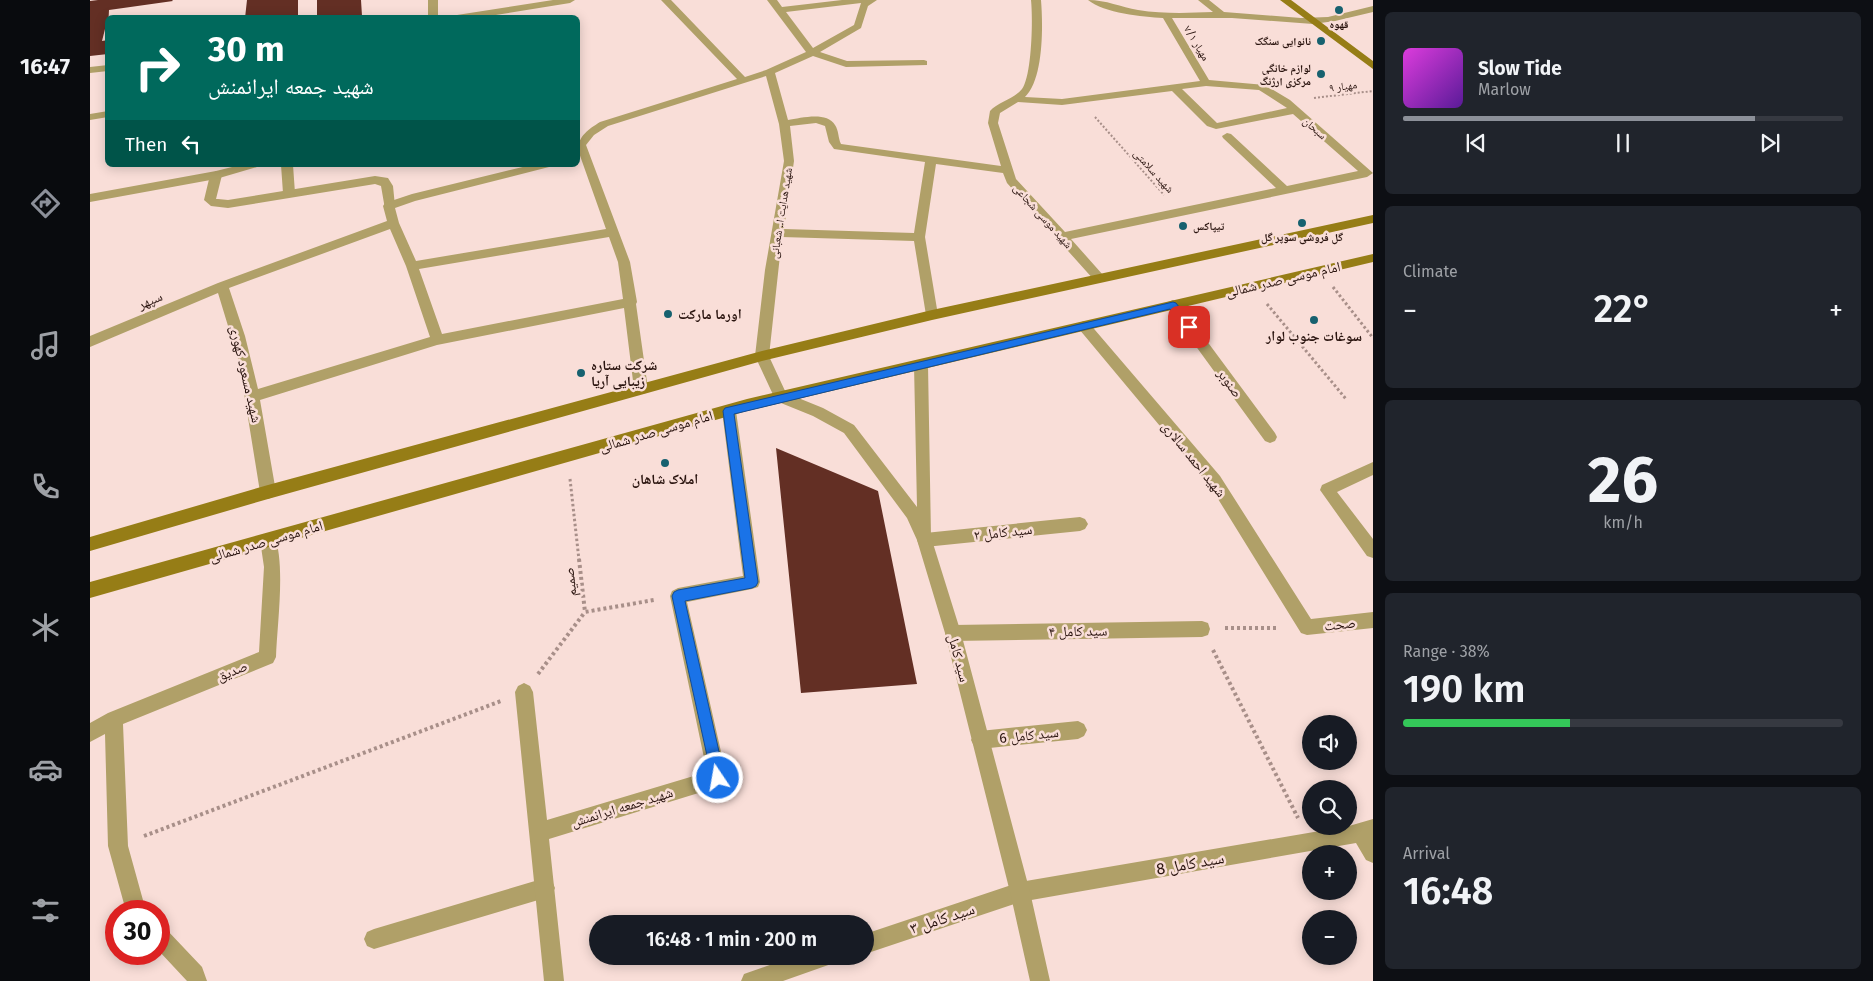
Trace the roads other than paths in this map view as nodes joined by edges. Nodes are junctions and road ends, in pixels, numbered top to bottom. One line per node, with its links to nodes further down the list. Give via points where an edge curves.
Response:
1 (433, 0): 14 (street)
2 (570, 0): 15 (street)
3 (666, 0): 25 (street)
4 (772, 0): 12 (street)
5 (865, 0): 12 (street)
6 (872, 0): 19 (street, via 864,5 858,26)
7 (1036, 0): 28 (street, شهید موسی شجاعی, via 1038,15 1032,76 1028,88)
8 (1093, 0): 17 (street, via 1124,11)
9 (1203, 0): 16 (street)
10 (1285, 0): 18 (main road)
11 (1355, 0): 13 (street)
12 (779, 10): 19 (street)
13 (1369, 10): 18 (street)
14 (432, 15)
15 (476, 15)
16 (1222, 15): 17 (street); 18 (street)
17 (1166, 16): 26 (street, مهیار ۷/۱)
18 (1314, 21): 21 (main road)
19 (812, 53): 20 (street, via 846,64); 24 (street)
20 (924, 63)
21 (1373, 66)
22 (105, 68): 23 (street)
23 (90, 70)
24 (770, 72): 25 (street); 32 (street, شهید هدایت ا.. شعبانی)
25 (743, 80): 34 (street, via 604,124 590,133 581,146)
26 (1206, 83): 27 (street); 29 (street, سبحان, via 1261,87)
27 (1174, 86): 28 (street, via 1062,102); 29 (street, via 1216,126)
28 (1016, 99): 39 (street, شهید موسی شجاعی, via 996,111 993,122)
29 (1295, 110): 41 (street, سبحان, via 1367,173)
30 (105, 114): 31 (street)
31 (90, 117)
32 (784, 124): 35 (street, via 826,120 838,147); 48 (street, شهید هدایت ا.. شعبانی, via 789,161)
33 (1227, 136): 41 (street)
34 (581, 156): 47 (street)
35 (931, 160): 39 (street); 50 (street)
36 (246, 167): 40 (street)
37 (287, 167): 42 (street)
38 (536, 167): 44 (street)
39 (1008, 170): 49 (street, شهید موسی شجاعی, via 1011,180)
40 (216, 175): 42 (street, via 210,200 215,204); 43 (street)
41 (1285, 190): 49 (street)
42 (289, 193): 44 (street, via 384,181)
43 (90, 198)
44 (389, 206): 46 (street)
45 (1373, 219): 53 (main road)
46 (393, 223): 52 (street); 54 (street, سپهر)
47 (614, 232): 52 (street); 55 (street, via 624,262)
48 (777, 232): 50 (street); 61 (street, شهید هدایت ا.. شعبانی)
49 (1061, 236): 53 (street, شهید موسی شجاعی)
50 (919, 238): 57 (street)
51 (1373, 258): 56 (main road, امام موسی صدر شمالی)
52 (412, 266): 59 (street)
53 (1099, 278): 57 (main road)
54 (222, 286): 60 (street, سپهر); 64 (street, شهید مسعود کهوری)
55 (630, 302): 59 (street); 63 (street)
56 (1173, 305): 58 (main road, امام موسی صدر شمالی); 67 (street, صنوبر)
57 (932, 315): 61 (main road)
58 (1084, 326): 62 (main road, امام موسی صدر شمالی); 77 (street, شهید احمد سالاری, via 1215,481)
59 (437, 340): 64 (street)
60 (90, 342)
61 (762, 356): 63 (main road); 65 (street)
62 (921, 364): 65 (main road, امام موسی صدر شمالی); 72 (street)
63 (642, 389): 69 (main road)
64 (254, 396): 69 (street, شهید مسعود کهوری)
65 (781, 397): 66 (main road, امام موسی صدر شمالی); 72 (street, سید کامل, via 849,429 912,513)
66 (729, 411): 71 (main road, امام موسی صدر شمالی); 86 (street, شهید جمعه ایرانمنش, via 752,582 678,596 718,778)
67 (1270, 437)
68 (1373, 468): 74 (street, via 1327,490)
69 (268, 492): 73 (main road)
70 (1080, 524): 72 (street, سید کامل ۲)
71 (268, 540): 75 (main road, امام موسی صدر شمالی); 81 (street, صدیق, via 272,567 267,657)
72 (926, 540): 79 (street, سید کامل)
73 (90, 544)
74 (1373, 551)
75 (90, 590)
76 (1373, 620): 77 (street, صحت)
77 (1307, 627)
78 (1202, 629): 79 (street, سید کامل ۴)
79 (953, 633): 84 (street, سید کامل)
80 (524, 692): 86 (street)
81 (114, 720): 83 (street, صدیق); 90 (street, via 118,846)
82 (1078, 730): 84 (street, سید کامل 6)
83 (90, 733)
84 (980, 740): 89 (street, سید کامل)
85 (1367, 831): 87 (street); 89 (street, سید کامل 8)
86 (540, 832): 88 (street)
87 (1373, 853)
88 (545, 888): 91 (street); 96 (street)
89 (1020, 892): 92 (street, سید کامل ۳); 98 (street, سید کامل)
90 (133, 900)
91 (374, 939)
92 (874, 941)
93 (170, 948): 95 (street, via 195,974)
94 (799, 965): 97 (street)
95 (197, 981)
96 (554, 981)
97 (751, 981)
98 (1040, 981)

